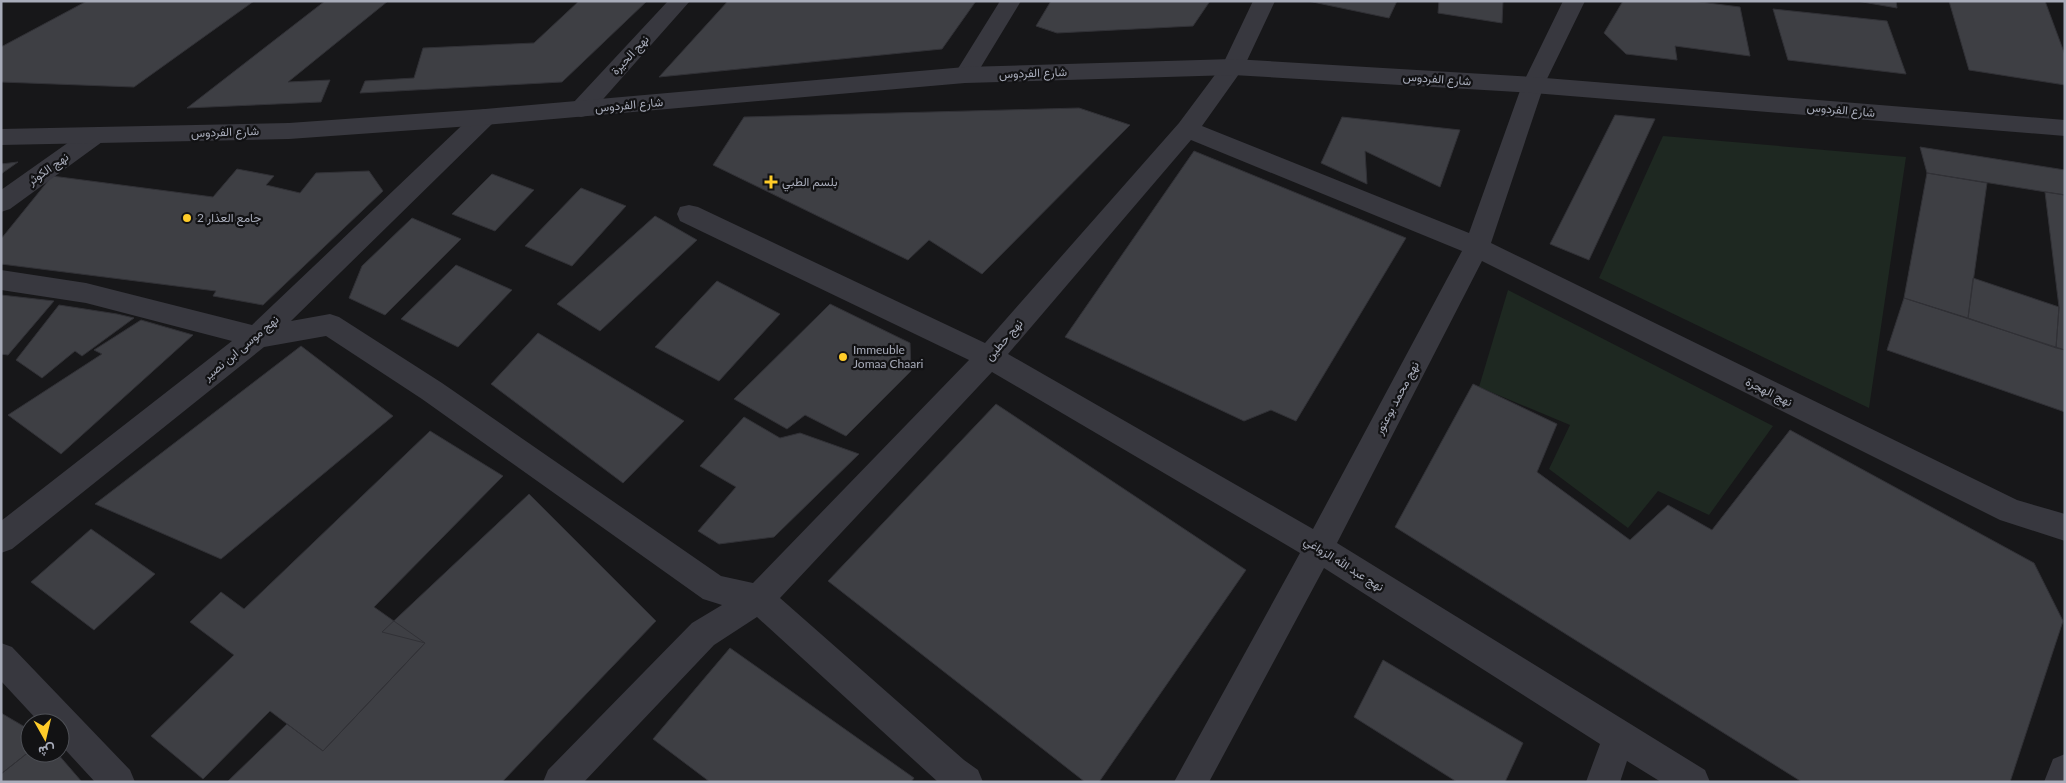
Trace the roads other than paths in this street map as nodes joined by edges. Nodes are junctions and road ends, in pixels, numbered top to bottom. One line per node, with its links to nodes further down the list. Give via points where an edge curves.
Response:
1 (680, 1): 8 (street, نهج الحيرة)
2 (1011, 1): 6 (street)
3 (1264, 1): 5 (street, نهج حطين)
4 (1574, 1): 7 (street, نهج محمد بوعتور)
5 (1234, 66): 6 (street, شارع الفردوس); 7 (street, شارع الفردوس); 11 (street, نهج حطين)
6 (965, 75): 8 (street, شارع الفردوس)
7 (1533, 85): 10 (street, شارع الفردوس); 16 (street, نهج محمد بوعتور)
8 (581, 109): 9 (street, شارع الفردوس)
9 (485, 117): 12 (street, شارع الفردوس, via 289,131); 18 (street, نهج موسى ابن نصير)
10 (2065, 128)
11 (1187, 129): 16 (street, نهج الهجرة); 19 (street, نهج حطين)
12 (94, 136): 13 (street, شارع الفردوس); 14 (street, نهج الكوثر)
13 (1, 137)
14 (1, 203)
15 (688, 214): 19 (street, نهج عبد الله الزواغي)
16 (1477, 247): 20 (street, نهج الهجرة, via 2010,511); 22 (street, نهج محمد بوعتور)
17 (1, 280): 18 (street, via 86,293)
18 (257, 337): 21 (street, نهج موسى ابن نصير); 23 (street, via 330,325 432,391 714,589)
19 (990, 357): 22 (street, نهج عبد الله الزواغي); 23 (street, نهج حطين)
20 (2065, 528)
21 (1, 539)
22 (1319, 548): 25 (street, نهج عبد الله الزواغي); 30 (street, نهج محمد بوعتور)
23 (759, 599): 27 (street); 29 (street, نهج حطين, via 703,634)
24 (1, 658): 28 (street)
25 (1619, 737): 31 (street); 32 (street, نهج عبد الله الزواغي)
26 (2065, 771): 33 (street)
27 (954, 779)
28 (118, 782)
29 (560, 782)
30 (1191, 782)
31 (1603, 782)
32 (1693, 782)
33 (2061, 782)

